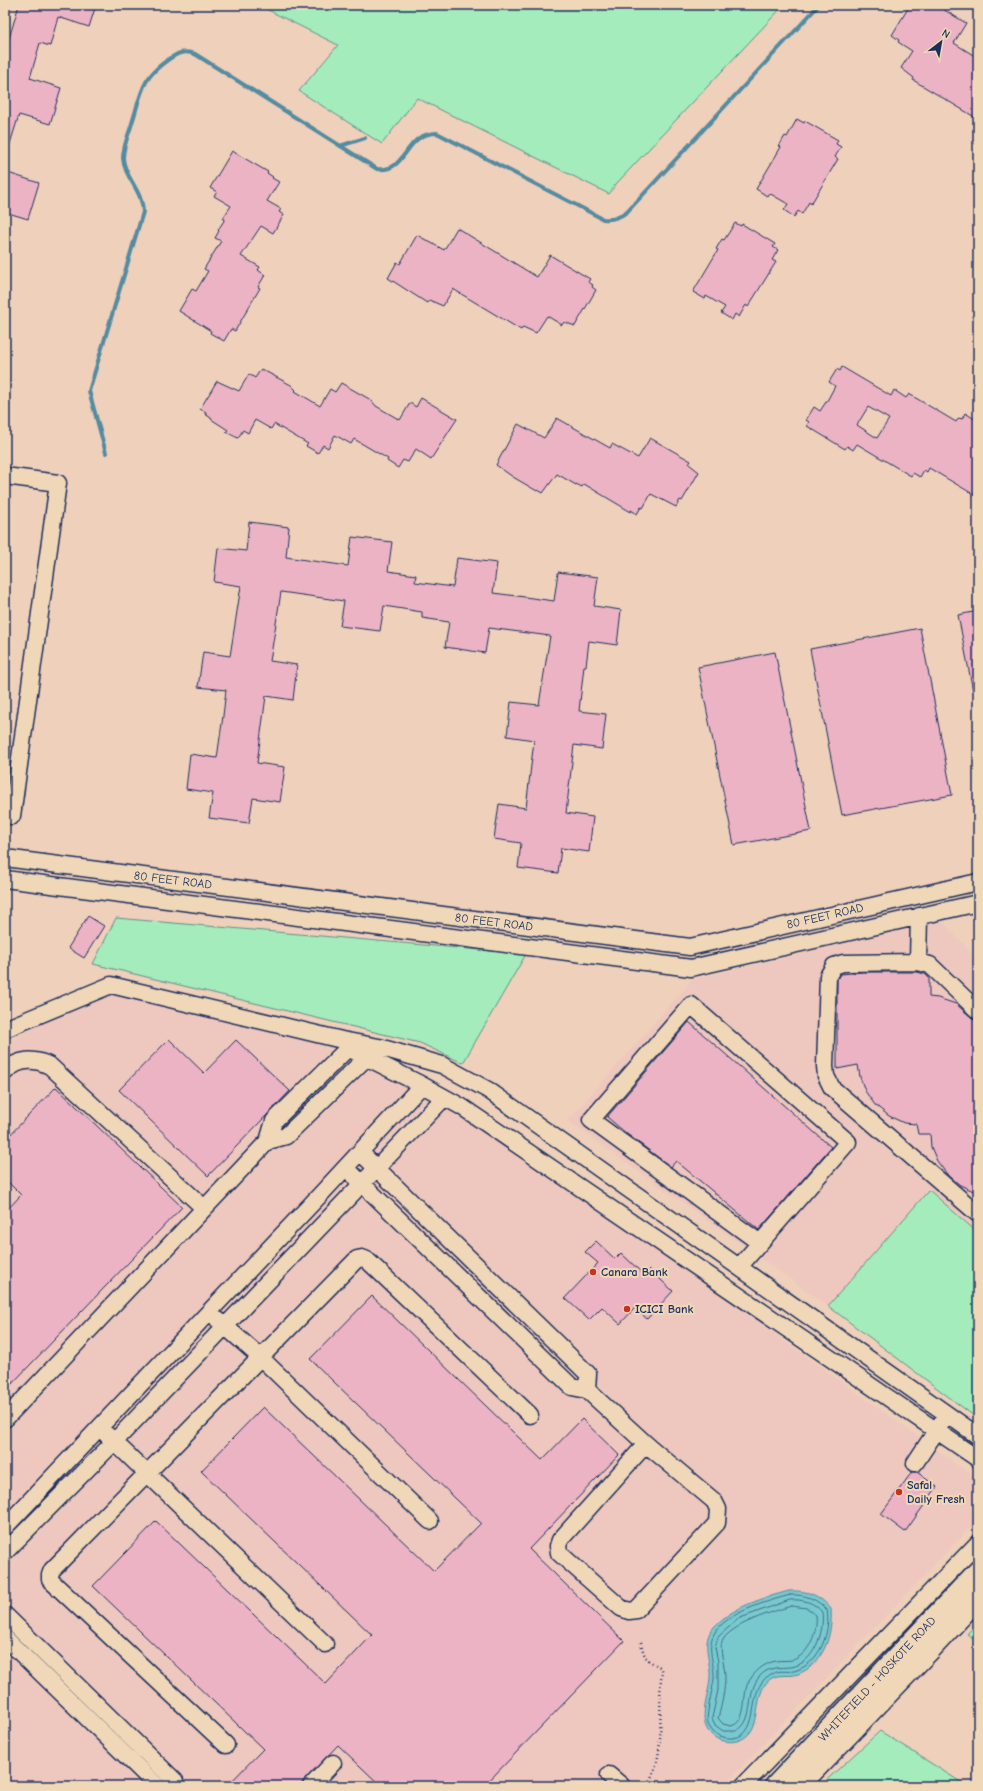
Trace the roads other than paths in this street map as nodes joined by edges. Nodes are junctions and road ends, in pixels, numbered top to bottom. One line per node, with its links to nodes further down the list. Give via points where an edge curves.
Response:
1 (5, 476): 2 (street, via 58,483 12,816)
2 (5, 815)
3 (5, 858): 5 (street, 80 FEET ROAD, via 690,947)
4 (5, 879): 7 (street, 80 FEET ROAD, via 692,968)
5 (978, 882)
6 (978, 903): 7 (street, 80 FEET ROAD)
7 (919, 916): 8 (street)
8 (918, 962): 9 (street, via 930,965); 22 (street, via 843,963 830,970 826,1076 832,1088)
9 (978, 1011)
10 (5, 1029): 11 (street, via 111,985)
11 (345, 1044): 12 (street); 16 (street, via 274,1121); 24 (street, via 379,1047 442,1065 488,1090)
12 (366, 1058): 14 (street); 16 (street, via 286,1136)
13 (5, 1072): 21 (street, via 11,1066 29,1059 50,1066)
14 (422, 1085): 15 (street); 17 (street)
15 (444, 1098): 19 (street); 33 (street)
16 (268, 1141): 21 (street)
17 (360, 1152): 18 (street); 19 (street)
18 (346, 1168): 20 (street); 25 (street)
19 (376, 1168): 20 (street); 28 (street, via 588,1374)
20 (361, 1184): 26 (street); 28 (street, via 572,1387)
21 (204, 1208): 31 (street)
22 (978, 1214)
23 (760, 1243): 23 (street, via 848,1142 691,1005 591,1120); 24 (street)
24 (739, 1267): 29 (street)
25 (210, 1312): 26 (street); 32 (street)
26 (225, 1327): 27 (street); 35 (street)
27 (260, 1357): 30 (street, via 357,1259 362,1258); 39 (street); 40 (street)
28 (587, 1390): 36 (street)
29 (947, 1414): 33 (street); 34 (street)
30 (530, 1415)
31 (5, 1419)
32 (100, 1427): 35 (street); 41 (street)
33 (936, 1431): 37 (street); 38 (street)
34 (978, 1436)
35 (114, 1442): 39 (street); 43 (street)
36 (646, 1444): 36 (street, via 560,1540 558,1546 559,1554 621,1608 629,1611 636,1610 717,1523 718,1509 714,1501)
37 (978, 1459)
38 (915, 1463)
39 (148, 1474): 48 (street); 49 (street, via 52,1570 50,1580)
40 (430, 1521)
41 (5, 1527)
42 (978, 1543): 56 (street)
43 (5, 1552)
44 (978, 1571): 57 (main road, WHITEFIELD - HOSKOTE ROAD)
45 (978, 1598): 58 (main road, WHITEFIELD - HOSKOTE ROAD)
46 (5, 1615): 53 (street, via 175,1781)
47 (5, 1638): 52 (street)
48 (325, 1644)
49 (226, 1745)
50 (333, 1763): 54 (street)
51 (609, 1775): 55 (street)
52 (158, 1786)
53 (176, 1786)
54 (311, 1786)
55 (622, 1786)
56 (743, 1786)
57 (775, 1786)
58 (799, 1786)

